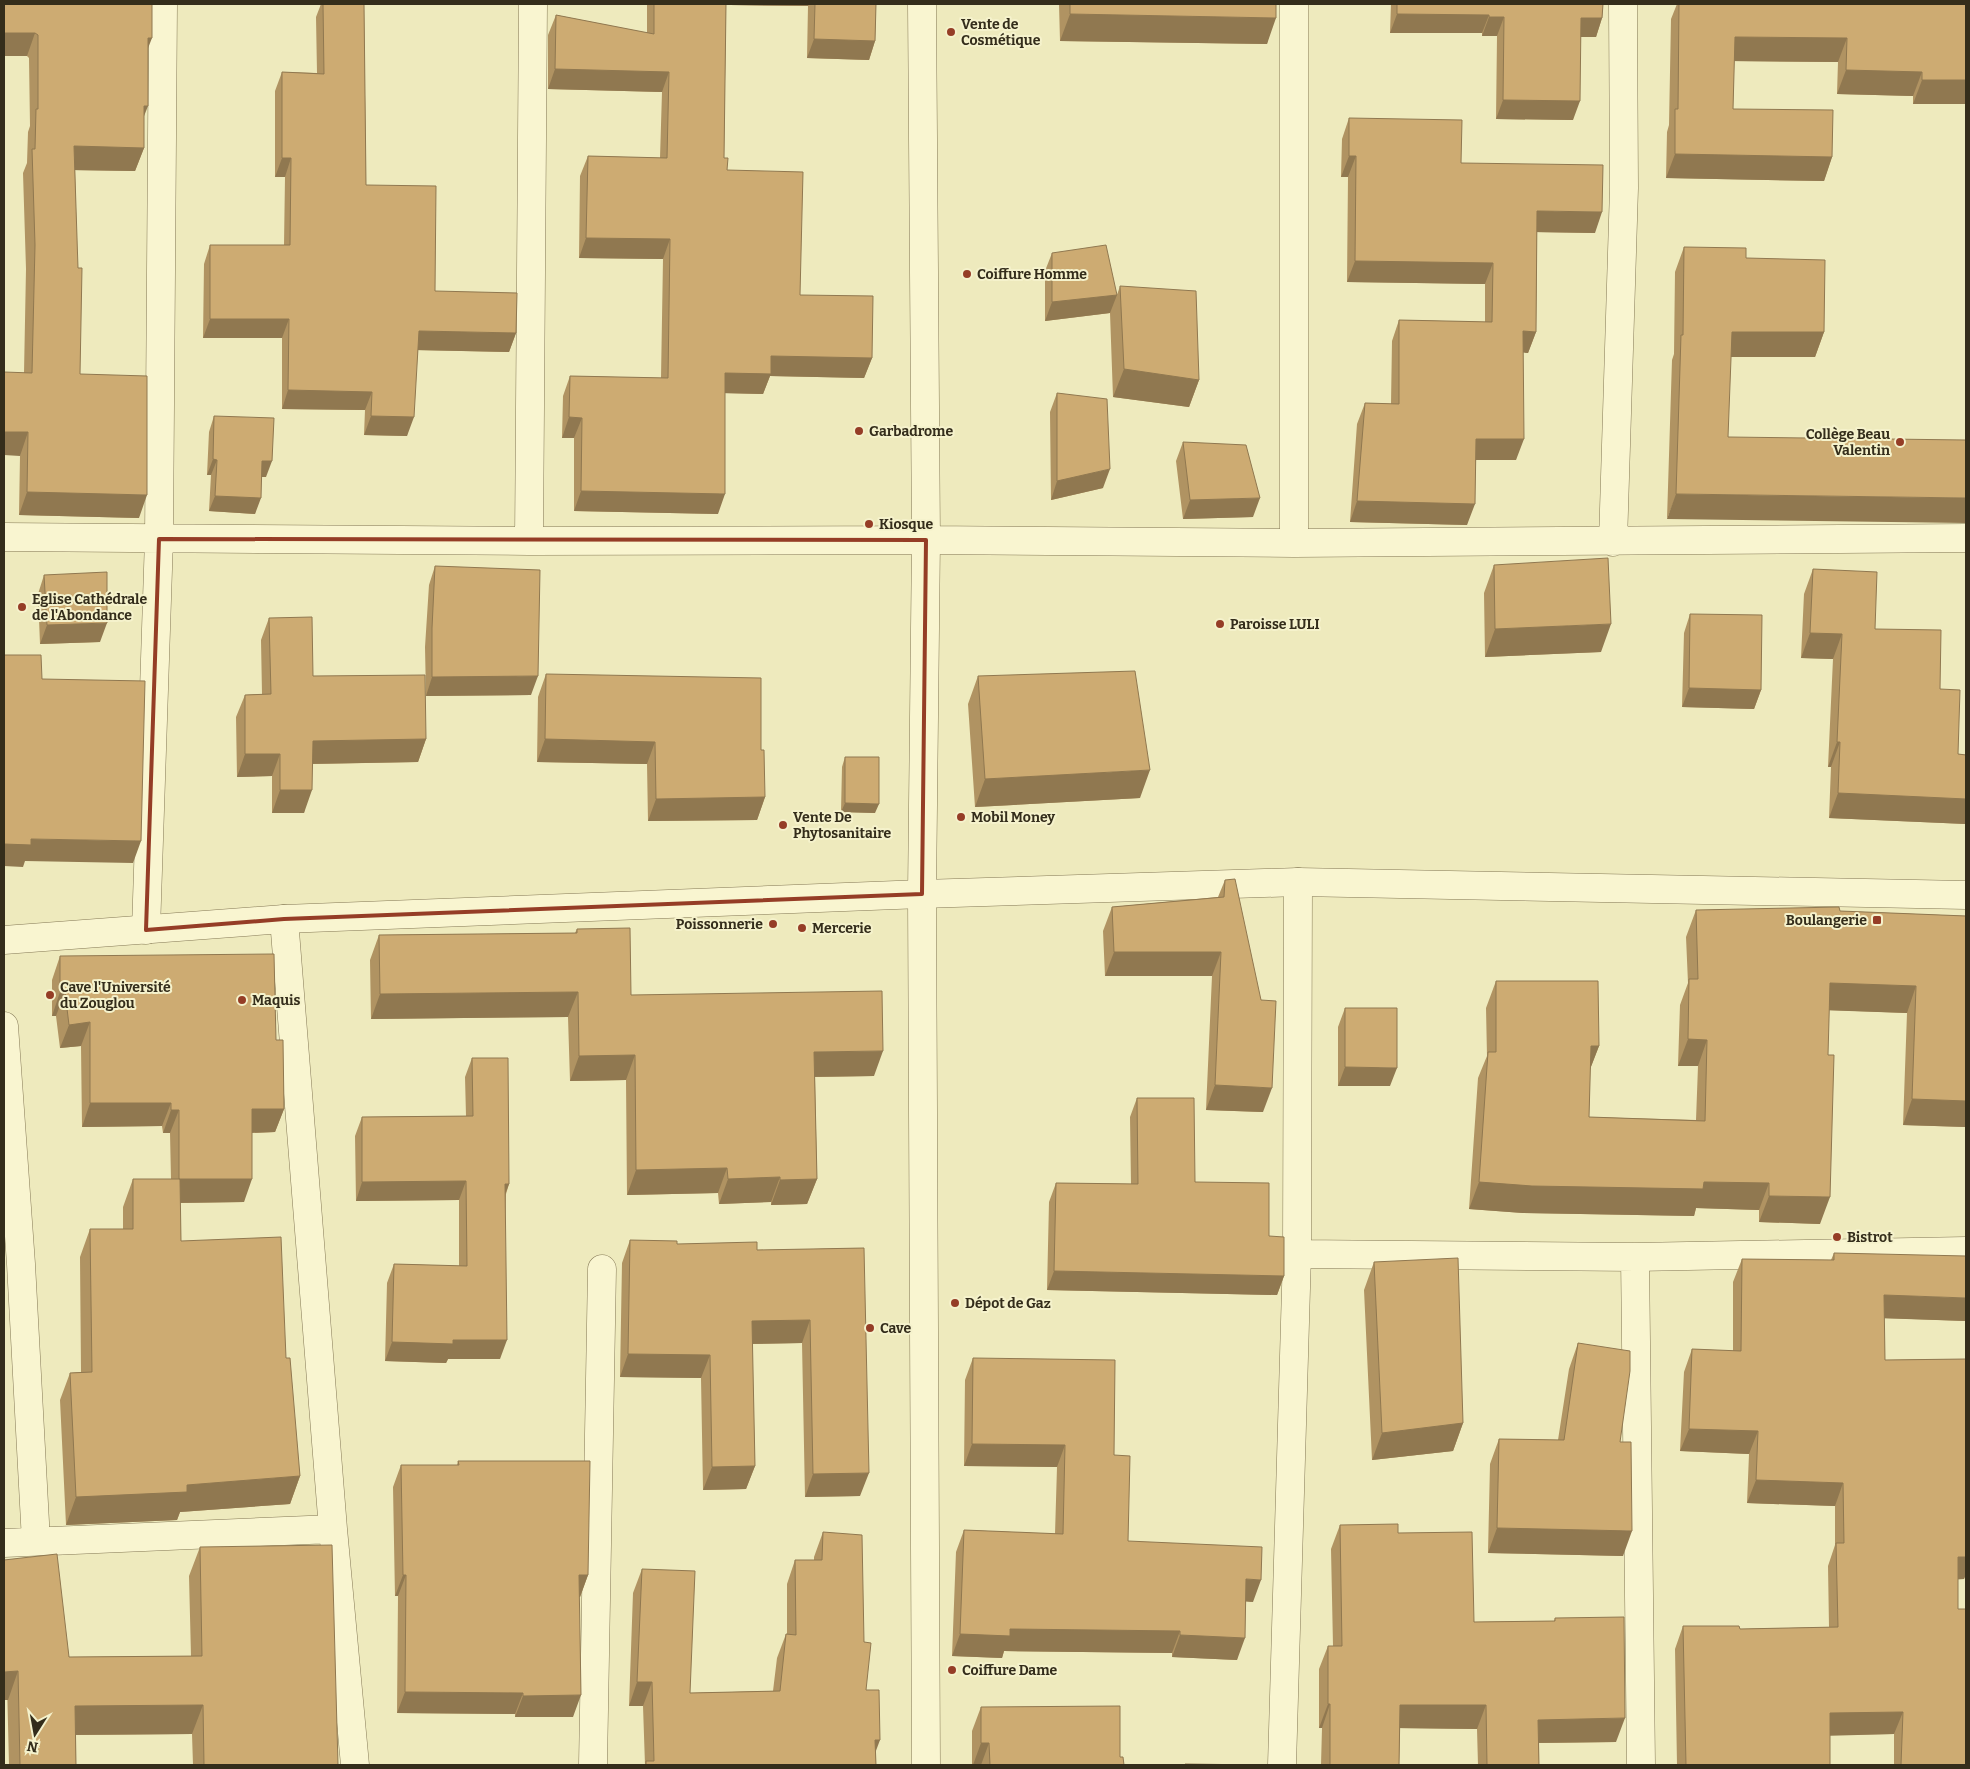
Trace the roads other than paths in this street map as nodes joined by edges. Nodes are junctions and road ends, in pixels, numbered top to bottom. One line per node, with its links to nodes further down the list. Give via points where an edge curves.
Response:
1 (163, 4): 8 (street)
2 (533, 4): 10 (street)
3 (922, 4): 9 (street)
4 (1294, 4): 12 (street)
5 (1623, 4): 11 (street, via 1624,188)
6 (4, 537): 8 (street)
7 (1966, 538): 11 (street)
8 (159, 539): 10 (street); 17 (street)
9 (926, 540): 10 (street); 12 (street); 14 (street)
10 (529, 541)
11 (1614, 542): 12 (street)
12 (1294, 543)
13 (1298, 882): 14 (street); 15 (street); 21 (street)
14 (922, 894): 16 (street); 30 (street)
15 (1966, 895)
16 (284, 919): 17 (street); 25 (street)
17 (146, 930): 18 (street)
18 (4, 940)
19 (4, 1026): 23 (street)
20 (1966, 1251): 22 (street)
21 (1297, 1254): 22 (street); 31 (street)
22 (1635, 1257): 32 (street)
23 (12, 1265): 26 (street)
24 (602, 1269): 29 (street)
25 (333, 1529): 26 (street); 28 (street)
26 (36, 1541): 27 (street)
27 (4, 1543)
28 (355, 1765)
29 (593, 1765)
30 (926, 1765)
31 (1282, 1765)
32 (1641, 1765)

